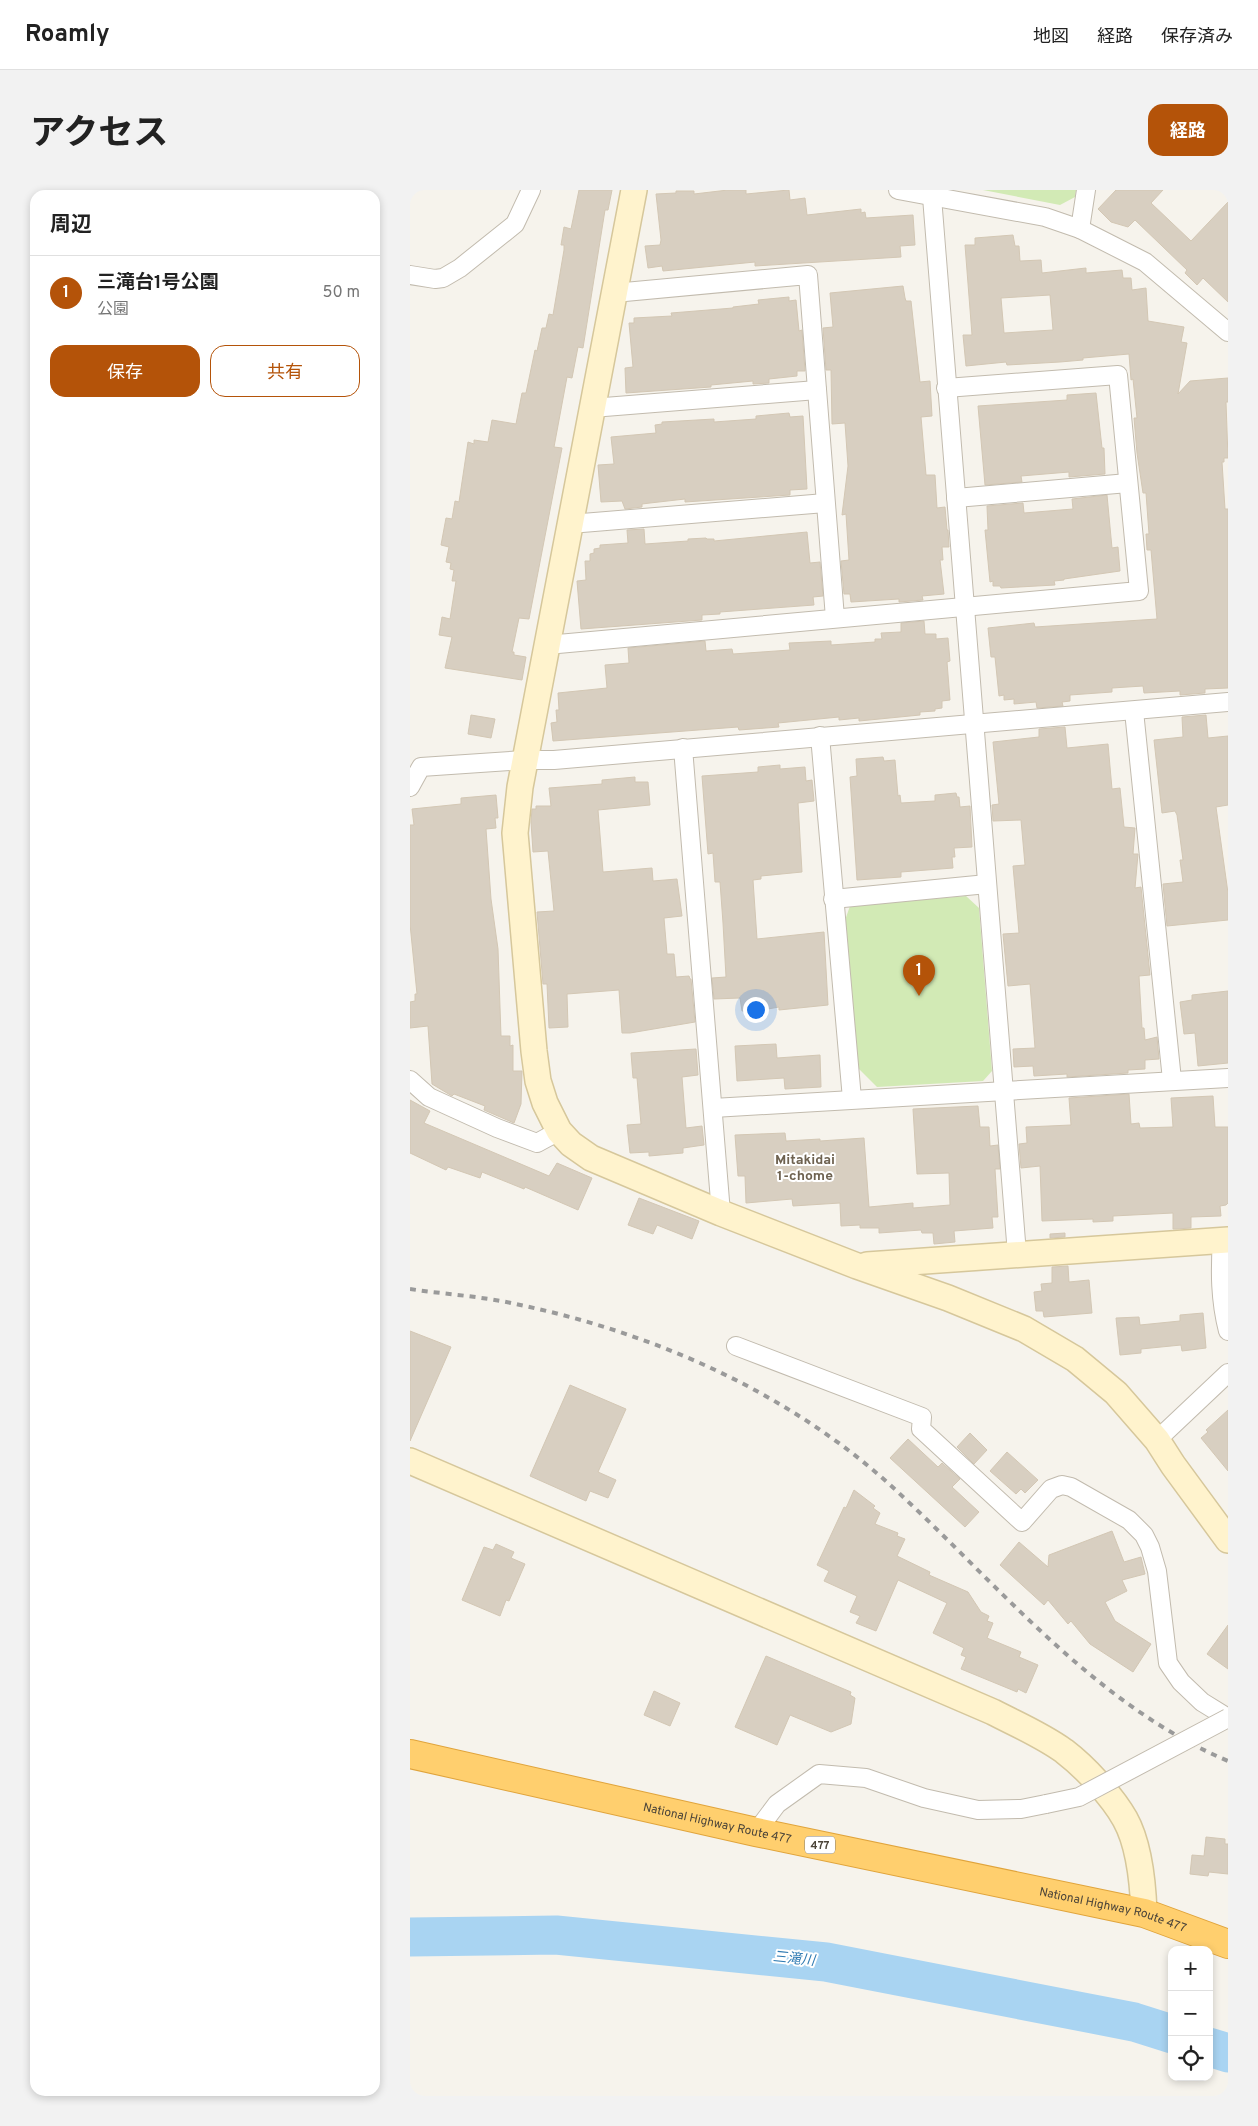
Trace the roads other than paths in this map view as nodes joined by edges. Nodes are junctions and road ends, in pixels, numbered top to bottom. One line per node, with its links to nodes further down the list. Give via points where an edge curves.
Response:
1 (531, 190): 7 (street, via 515,224 460,268 435,280)
2 (634, 190): 8 (street)
3 (898, 190): 5 (street)
4 (1086, 190): 6 (street)
5 (932, 197): 6 (street, via 1045,217); 10 (street)
6 (1080, 229): 9 (street, via 1144,262)
7 (410, 275)
8 (614, 293): 11 (street, via 808,275); 12 (street)
9 (1228, 332)
10 (946, 388): 13 (street, via 1118,375); 14 (street)
11 (817, 390): 12 (street); 15 (street)
12 (592, 408): 16 (street)
13 (1128, 483): 14 (street); 17 (street, via 1139,592)
14 (956, 498): 17 (street)
15 (825, 503): 16 (street); 18 (street)
16 (570, 524): 19 (street)
17 (965, 606): 18 (street); 22 (street)
18 (836, 618): 19 (street)
19 (547, 644): 25 (street)
20 (1228, 702): 21 (street)
21 (1134, 711): 22 (street); 31 (street)
22 (976, 724): 23 (street); 27 (street)
23 (820, 736): 24 (street); 28 (street)
24 (683, 748): 25 (street); 34 (street)
25 (525, 760): 26 (street, via 421,767); 35 (street, via 515,833 534,1051 538,1081)
26 (410, 787)
27 (988, 884): 28 (street); 32 (street)
28 (833, 899): 33 (street)
29 (1228, 1078): 31 (street)
30 (410, 1080): 35 (street, via 429,1098 537,1143)
31 (1172, 1080): 32 (street)
32 (1004, 1091): 33 (street); 38 (street)
33 (852, 1099): 34 (street)
34 (713, 1108): 36 (street)
35 (559, 1131): 36 (street, via 591,1158)
36 (721, 1213): 39 (street)
37 (1225, 1240): 38 (street); 40 (street, via 1220,1274 1222,1308)
38 (1017, 1254): 39 (street)
39 (857, 1266): 43 (street, via 1024,1329 1075,1359 1116,1393)
40 (1228, 1331)
41 (736, 1346): 46 (street, via 922,1417 921,1428 1022,1522 1051,1489 1062,1485 1129,1520 1144,1535 1154,1559 1166,1652 1173,1673 1202,1702)
42 (1228, 1373): 43 (street)
43 (1157, 1440): 45 (street)
44 (410, 1461): 49 (street, via 993,1712 1037,1734 1064,1751 1086,1772 1126,1820 1143,1887)
45 (1228, 1540)
46 (1228, 1718): 48 (street, bridge, via 1079,1797 1021,1809 978,1810 924,1798 866,1778 819,1774 776,1804)
47 (410, 1754): 48 (highway, National Highway Route 477 / 477)
48 (756, 1832): 49 (highway, National Highway Route 477 / 477)
49 (1144, 1913): 50 (highway, National Highway Route 477 / 477)
50 (1228, 1944)

